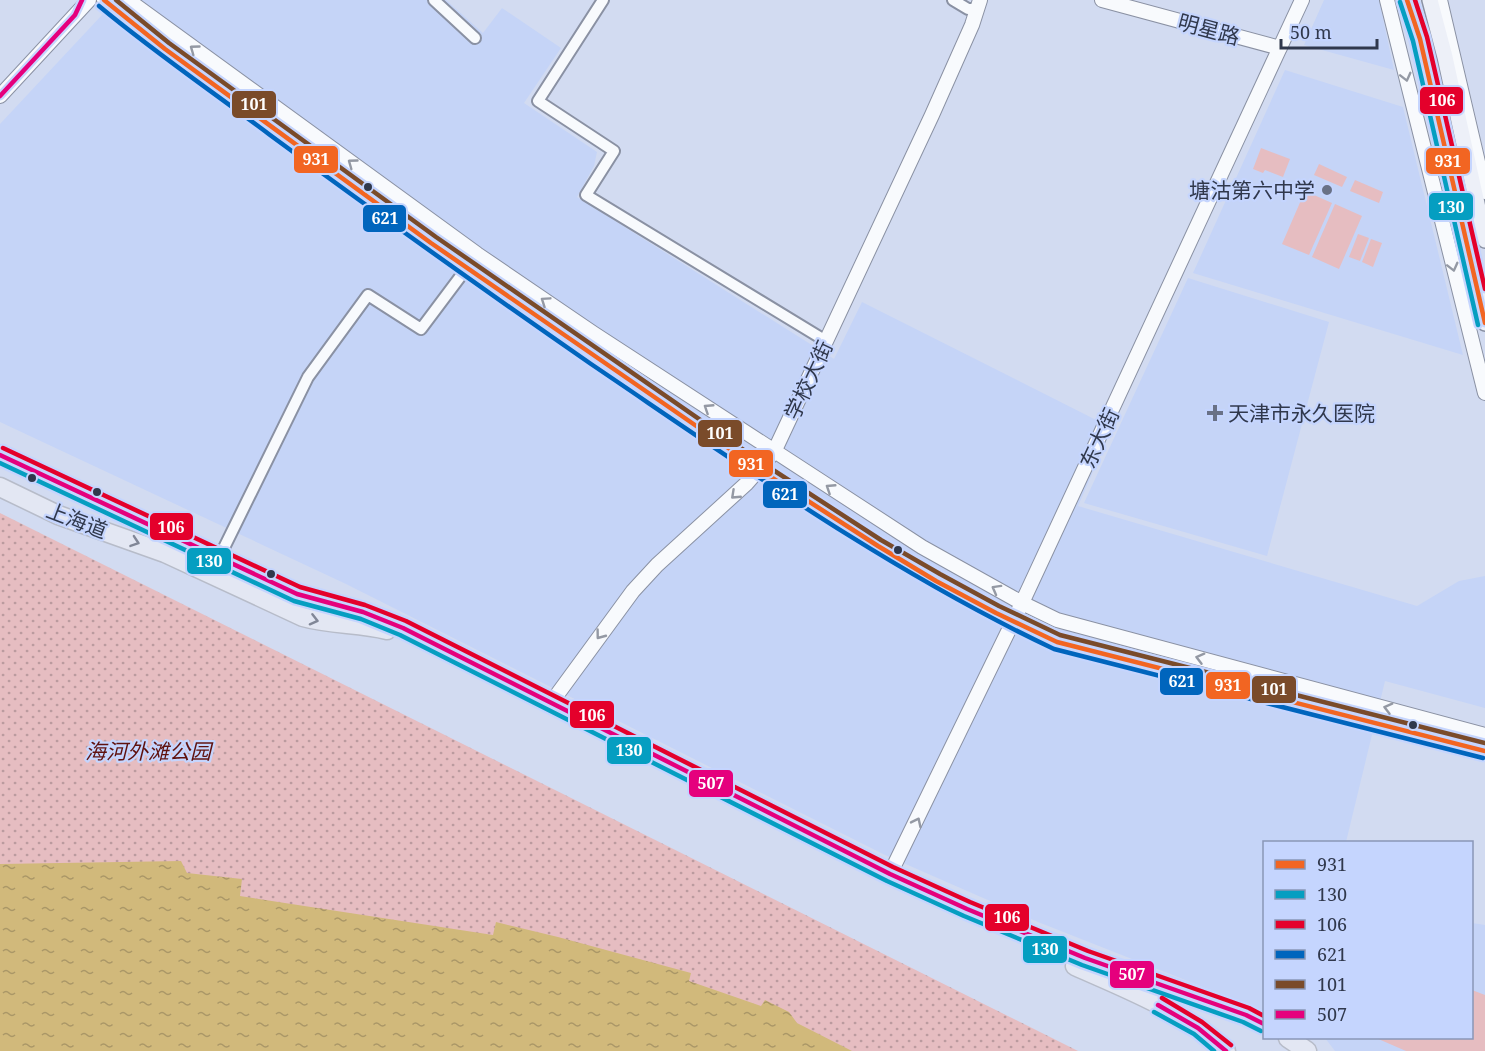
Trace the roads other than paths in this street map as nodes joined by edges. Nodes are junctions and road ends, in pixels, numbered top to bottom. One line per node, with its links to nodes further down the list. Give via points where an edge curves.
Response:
1 (82, 0): 15 (street)
2 (89, 0): 15 (street)
3 (104, 0): 22 (street)
4 (128, 0): 26 (street, one-way to 4, via 477,254)
5 (434, 0): 16 (street)
6 (603, 0): 24 (street, via 538,101 614,152 586,195)
7 (954, 0): 14 (street, via 968,9)
8 (1102, 0): 17 (street, 明星路)
9 (1302, 0): 17 (street, 东大街)
10 (1387, 0): 25 (street, one-way to 25)
11 (1407, 0): 23 (main road, via 1420,39)
12 (1430, 0): 18 (main road)
13 (1440, 0): 18 (main road); 20 (street)
14 (978, 4): 24 (street, 学校大街, via 932,115)
15 (75, 15): 19 (street)
16 (475, 38)
17 (1280, 48): 31 (street, 东大街)
18 (1444, 57): 21 (main road)
19 (0, 96)
20 (1485, 192)
21 (1485, 240)
22 (466, 269): 28 (street); 30 (street, via 421,329 368,295 308,376)
23 (1485, 323)
24 (826, 341): 26 (street, 学校大街)
25 (1485, 393)
26 (774, 452): 28 (street, 学校大街); 31 (street, one-way to 26, via 922,547)
27 (0, 455): 30 (main road, 上海道)
28 (759, 470): 32 (street, via 897,558); 33 (street, 学校大街, one-way to 33, via 633,591)
29 (0, 487): 39 (main road, 上海道, one-way to 39, via 58,515 165,553 303,617 371,626 405,637 886,879 1158,1005 1198,1028)
30 (219, 558): 33 (main road, 上海道, via 297,594 393,623)
31 (1022, 603): 32 (street, 东大街); 34 (street, one-way to 31, via 1058,620)
32 (1013, 622): 35 (street, via 1057,642); 36 (street, 东大街, one-way to 32)
33 (550, 703): 36 (main road, 上海道)
34 (1485, 735)
35 (1485, 751)
36 (890, 874): 37 (main road, 上海道, via 1085,958)
37 (1263, 1024)
38 (1289, 1039): 40 (main road)
39 (1226, 1051)
40 (1307, 1051)

